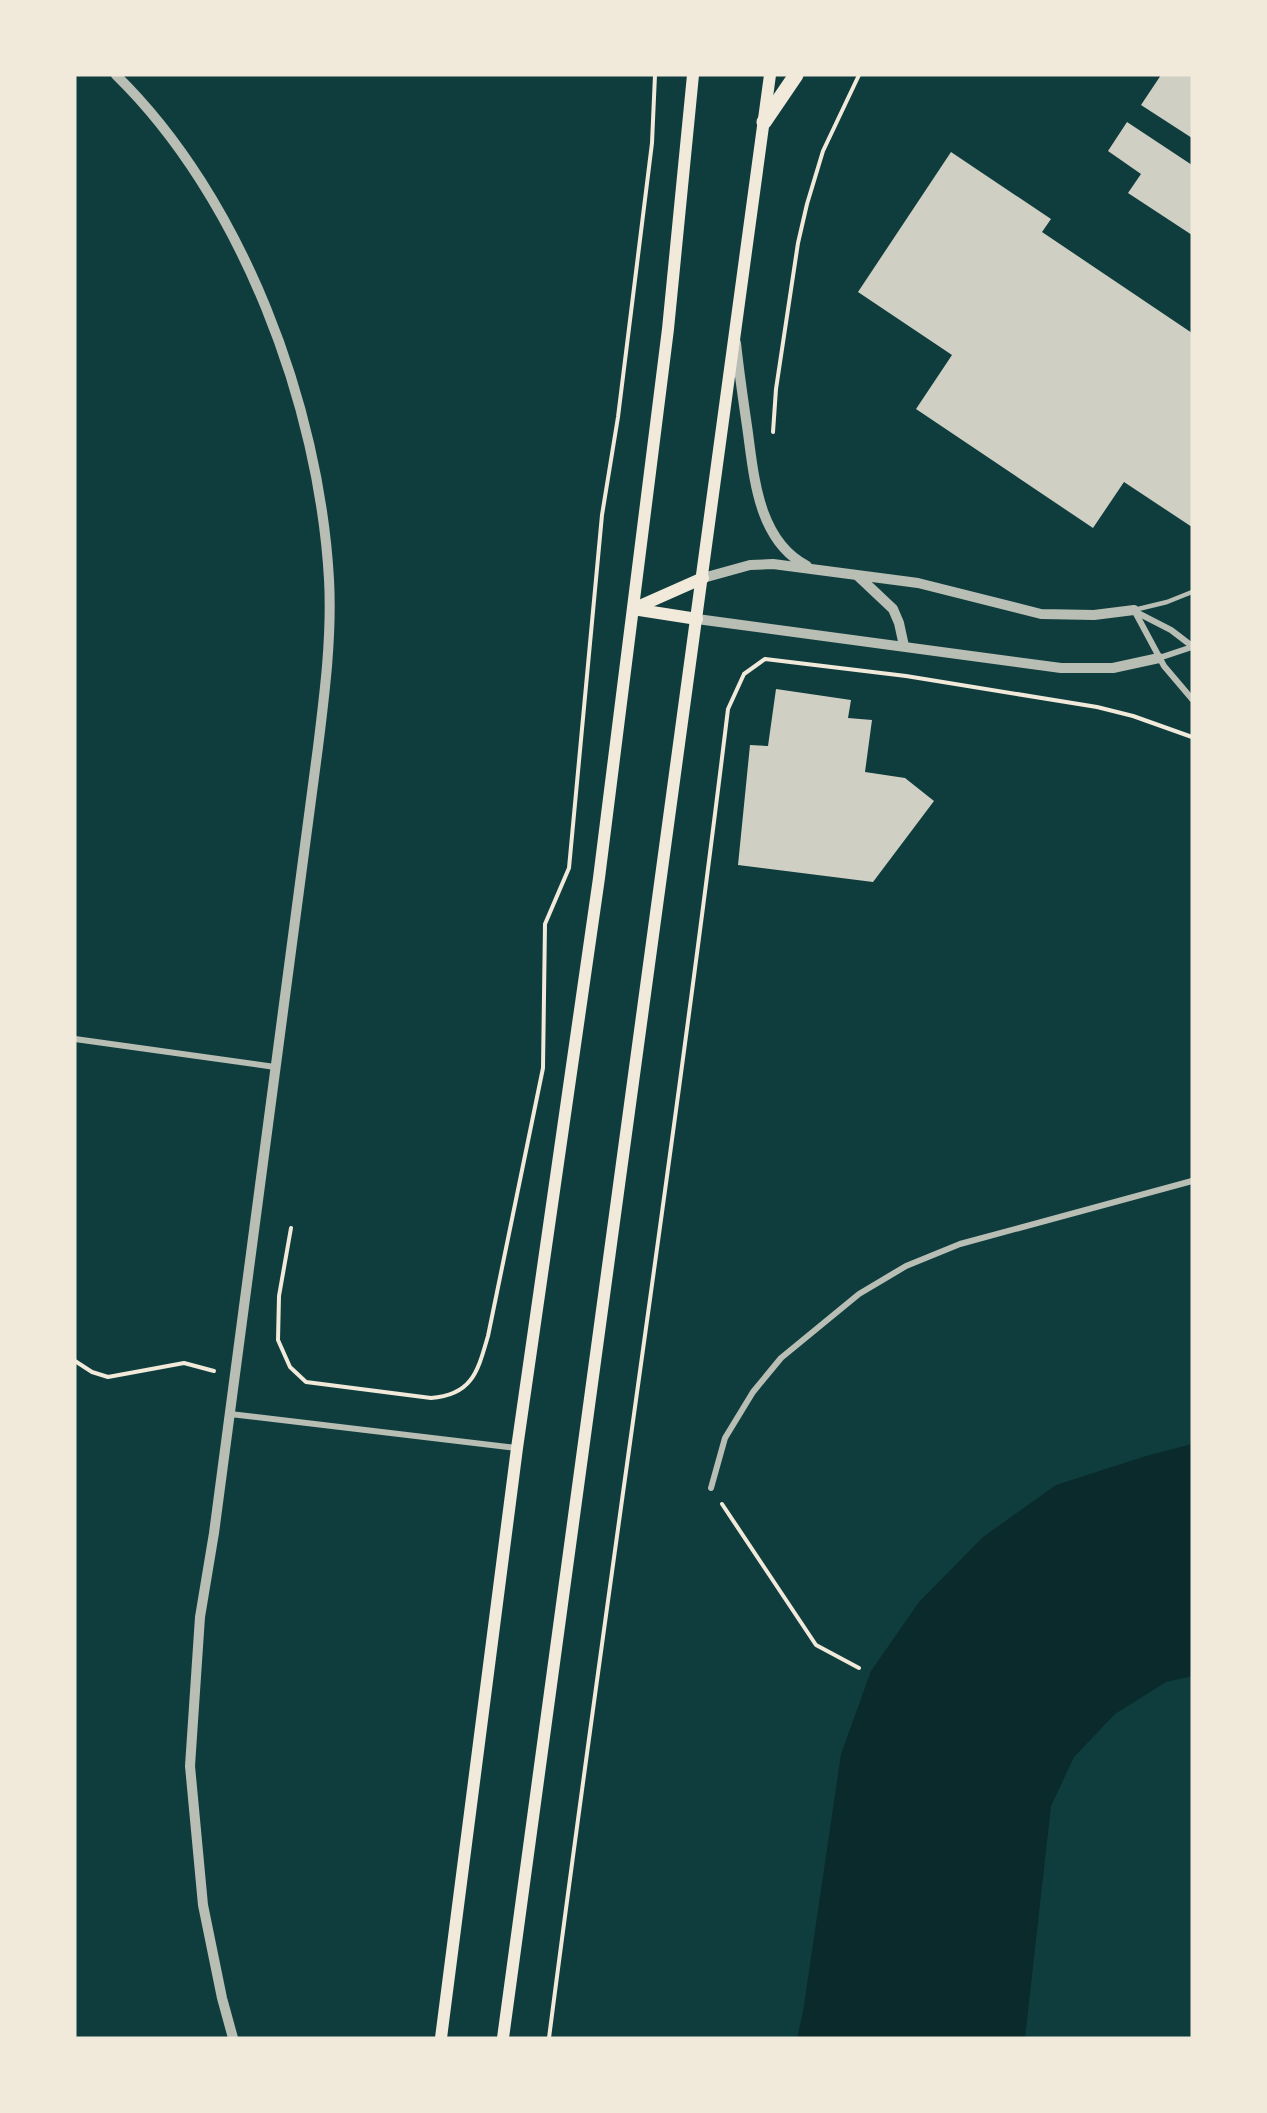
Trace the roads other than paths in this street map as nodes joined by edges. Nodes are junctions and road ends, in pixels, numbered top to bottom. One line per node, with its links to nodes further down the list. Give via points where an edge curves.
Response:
1 (116, 75): 19 (street, via 144,103 183,154 251,274 296,392 323,515 329,581 328,658)
2 (693, 75): 11 (main road, via 668,329)
3 (770, 75): 5 (main road)
4 (796, 75): 5 (main road)
5 (764, 122): 6 (main road)
6 (734, 334): 7 (street, via 762,508 785,551); 9 (main road)
7 (813, 569): 8 (street); 9 (street, via 750,565)
8 (858, 576): 12 (street, via 940,588 1041,614 1094,615); 14 (street, via 893,609)
9 (703, 578): 11 (main road); 13 (main road)
10 (1192, 592): 12 (lane)
11 (633, 609): 13 (main road); 22 (main road, via 599,878)
12 (1134, 610): 15 (street); 16 (street)
13 (698, 619): 14 (street); 26 (main road)
14 (904, 646): 16 (street, via 1078,669 1113,668)
15 (1192, 646): 16 (street)
16 (1160, 658): 17 (street)
17 (1192, 699)
18 (75, 1040): 19 (street)
19 (275, 1067): 21 (street)
20 (1192, 1181): 23 (street, via 960,1244 906,1266 859,1294 782,1358 753,1392 725,1438)
21 (230, 1414): 22 (street); 24 (street, via 200,1617 190,1766 203,1905)
22 (517, 1448): 25 (main road)
23 (711, 1488)
24 (233, 2038)
25 (441, 2038)
26 (503, 2038)

